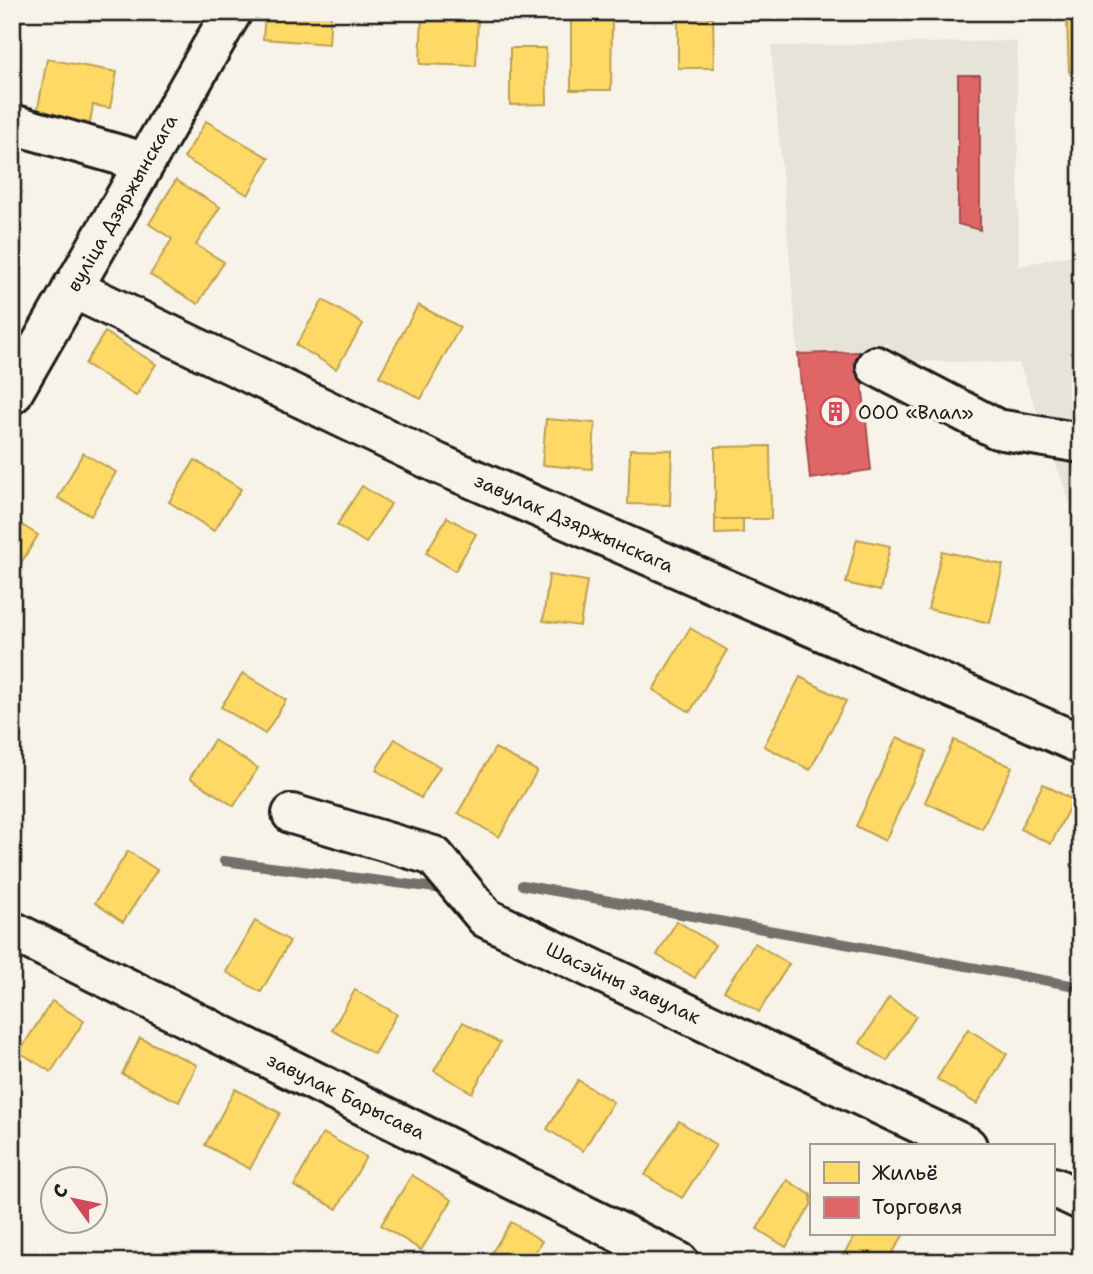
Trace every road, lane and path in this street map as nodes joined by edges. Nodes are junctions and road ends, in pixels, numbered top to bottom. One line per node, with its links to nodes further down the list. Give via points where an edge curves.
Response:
1 (232, 12): 3 (street, вуліца Дзяржынскага)
2 (12, 124): 3 (street)
3 (144, 162): 4 (street, вуліца Дзяржынскага)
4 (72, 288): 6 (street, вуліца Дзяржынскага); 8 (street, завулак Дзяржынскага, via 439,464)
5 (876, 366): 7 (street, via 997,429)
6 (12, 394)
7 (1081, 443)
8 (1081, 744)
9 (292, 814): 11 (street, Шасэйны завулак, via 434,856 486,918)
10 (12, 931): 14 (street, завулак Барысава)
11 (963, 1144)
12 (1054, 1187): 13 (street)
13 (1081, 1200)
14 (679, 1262)

